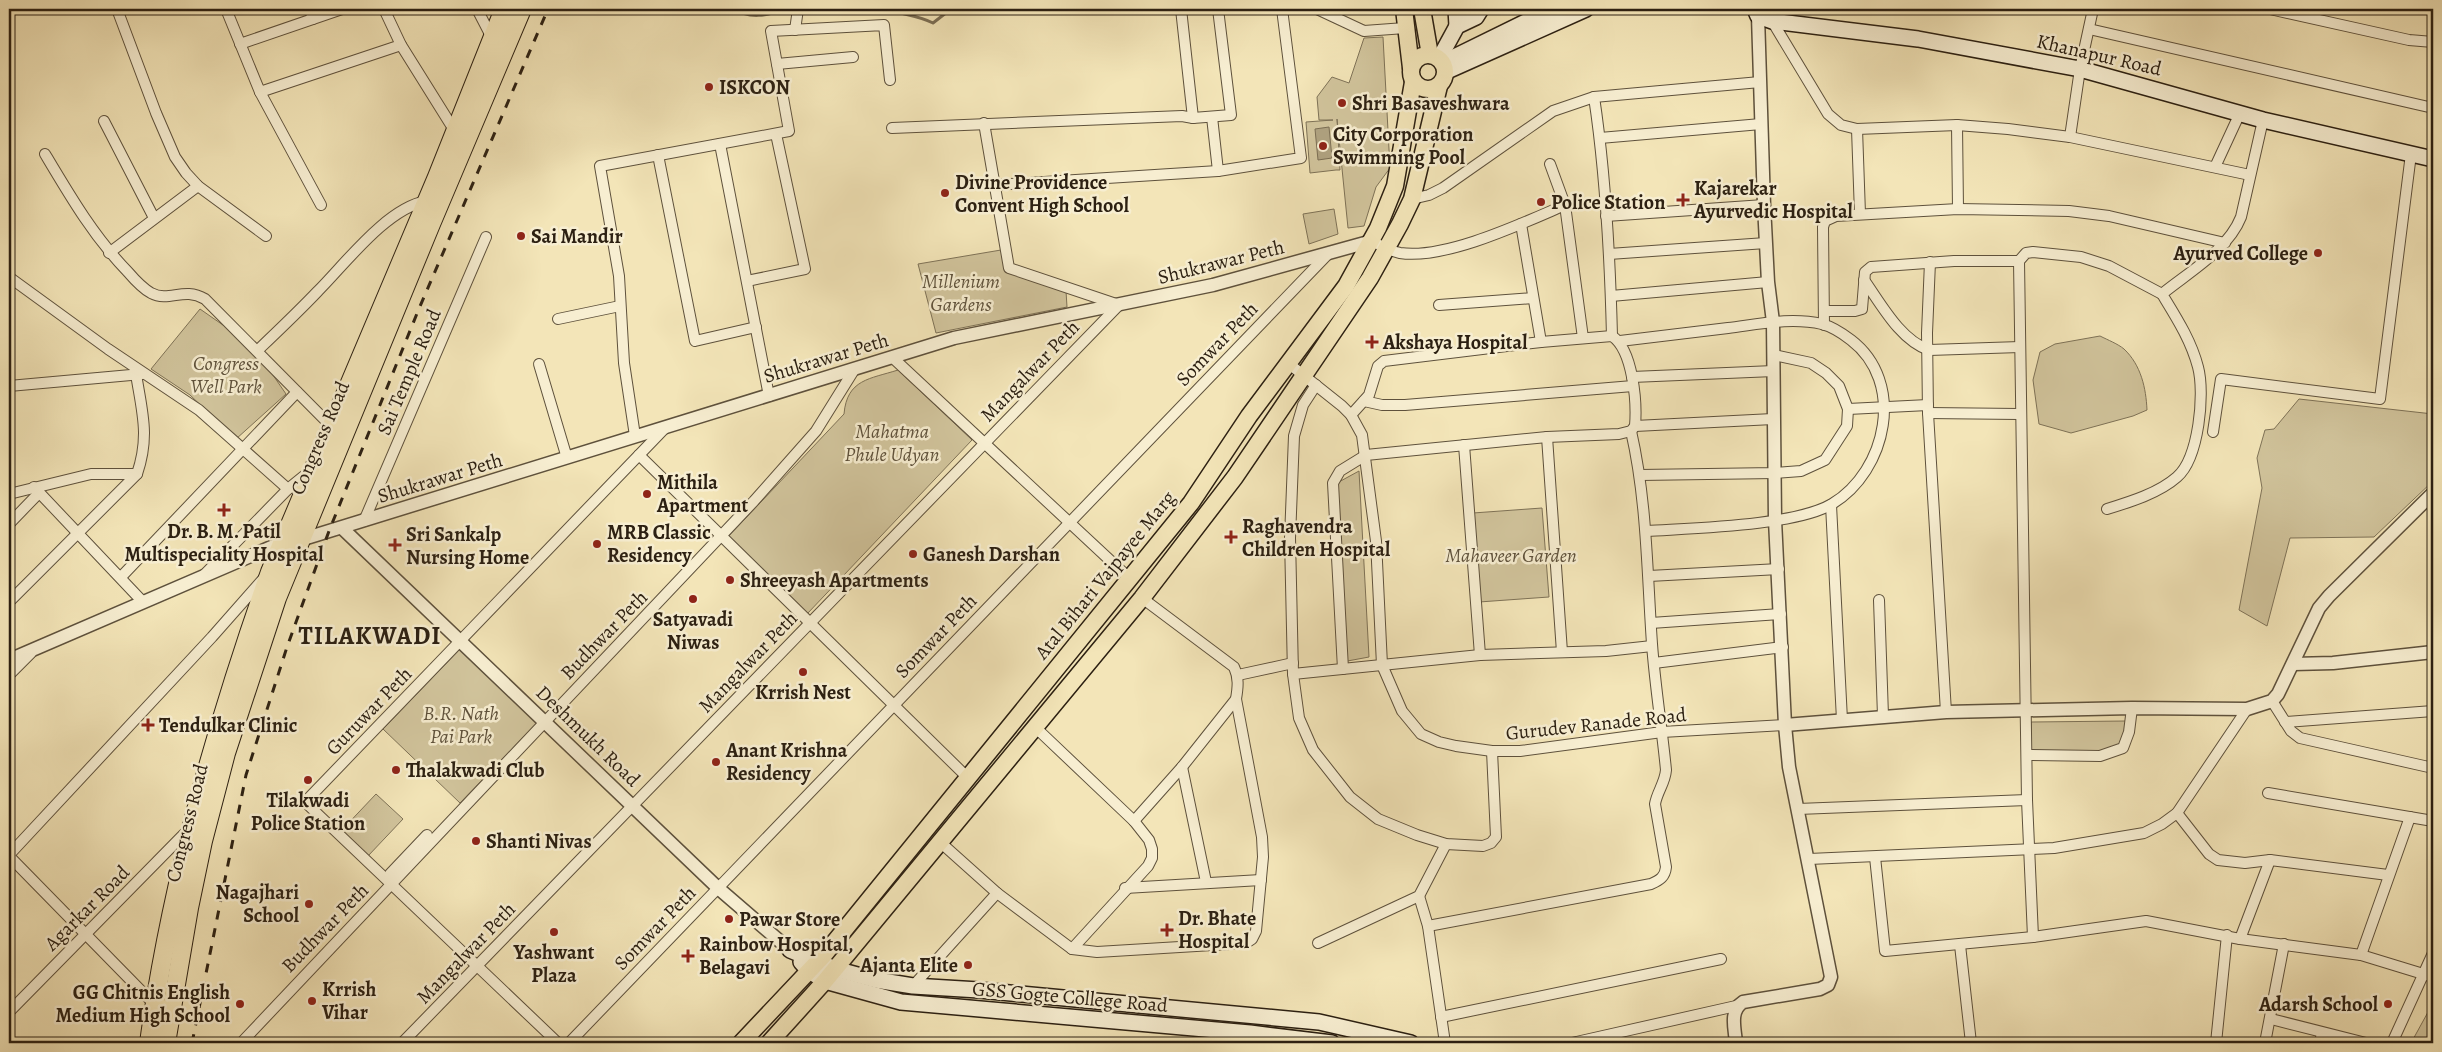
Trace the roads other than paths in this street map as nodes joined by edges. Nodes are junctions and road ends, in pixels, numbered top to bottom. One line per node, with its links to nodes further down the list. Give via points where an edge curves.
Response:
1 (117, 9): 65 (street, via 175,157)
2 (226, 9): 29 (street)
3 (342, 9): 21 (street)
4 (384, 9): 30 (street)
5 (477, 9): 27 (street)
6 (504, 9): 27 (highway, Congress Road)
7 (522, 9): 52 (highway, Congress Road)
8 (798, 9): 26 (street)
9 (1181, 9): 43 (street)
10 (1218, 9): 42 (street, via 1231,115)
11 (1282, 9): 62 (street, via 1301,158)
12 (1318, 9): 24 (street, via 1364,31)
13 (1404, 9): 24 (main road, Atal Bihari Vajpayee Marg)
14 (1422, 9): 33 (main road)
15 (1456, 9): 23 (main road)
16 (1552, 9): 33 (main road)
17 (1586, 9): 33 (main road)
18 (2093, 9): 25 (street)
19 (2270, 9): 28 (street, via 2408,40)
20 (1479, 13): 23 (main road)
21 (312, 14): 29 (street)
22 (1762, 15): 34 (main road, Khanapur Road); 37 (street); 50 (street, via 1828,114 1841,125)
23 (1457, 26): 33 (main road)
24 (1406, 28): 35 (main road, Atal Bihari Vajpayee Marg)
25 (2089, 29): 34 (street); 40 (street)
26 (795, 30): 32 (street, via 771,31); 36 (street, via 884,25)
27 (492, 38): 52 (highway, Congress Road)
28 (2433, 42)
29 (240, 44): 38 (street)
30 (401, 45): 38 (street); 52 (street)
31 (853, 58): 32 (street)
32 (777, 64): 51 (street, via 789,131)
33 (1439, 67): 35 (main road, via 1420,56); 35 (main road, via 1425,90 1420,89); 66 (main road, Atal Bihari Vajpayee Marg)
34 (2080, 69): 41 (main road, Khanapur Road); 53 (street)
35 (1412, 75): 80 (main road, Atal Bihari Vajpayee Marg, via 1396,186)
36 (890, 80)
37 (1760, 82): 39 (street); 47 (street)
38 (260, 92): 68 (street)
39 (1594, 97): 54 (street); 66 (street, via 1553,111 1444,188)
40 (2433, 108)
41 (2240, 113): 44 (main road, Khanapur Road); 61 (street)
42 (1212, 117): 43 (street); 62 (street)
43 (1193, 118): 46 (street)
44 (2263, 120): 57 (main road, Khanapur Road); 63 (street)
45 (104, 121): 74 (street)
46 (984, 123): 49 (street); 64 (street)
47 (1761, 124): 54 (street); 70 (street)
48 (1957, 125): 50 (street); 53 (street); 71 (street)
49 (892, 128)
50 (1857, 129): 72 (street)
51 (776, 134): 55 (street); 88 (street, via 805,269)
52 (461, 137): 67 (highway, Congress Road); 157 (highway, Congress Road)
53 (2070, 137): 61 (street)
54 (1600, 138): 73 (street)
55 (720, 144): 58 (street); 88 (street)
56 (45, 154): 81 (street, via 82,216)
57 (2410, 154): 59 (main road, Khanapur Road); 130 (street, via 2380,399 2220,380)
58 (658, 155): 95 (street, via 600,166 619,276); 100 (street, via 695,341)
59 (2433, 159)
60 (1550, 164): 69 (street)
61 (2215, 167): 63 (street)
62 (1218, 171): 64 (street)
63 (2250, 175): 79 (street, via 2241,217 2236,230)
64 (995, 185): 93 (street, via 1010,268)
65 (198, 186): 74 (street); 76 (street)
66 (1412, 198): 80 (main road, Atal Bihari Vajpayee Marg)
67 (426, 201): 105 (street, via 413,203 380,228); 127 (highway, Congress Road)
68 (321, 205)
69 (1565, 205): 75 (street); 101 (street)
70 (1764, 205): 73 (street); 78 (street)
71 (1958, 209): 72 (street); 79 (street, via 2090,213)
72 (1860, 214): 96 (street, via 1836,216 1825,221)
73 (1606, 216): 83 (street)
74 (154, 218): 81 (street)
75 (1521, 224): 80 (street, via 1456,246 1414,253 1400,253); 92 (street)
76 (266, 236)
77 (486, 236): 150 (street, Sai Temple Road)
78 (1766, 243): 83 (street); 89 (street)
79 (2225, 243): 90 (street)
80 (1379, 245): 82 (street, Shukrawar Peth); 109 (main road, Atal Bihari Vajpayee Marg); 114 (main road, Atal Bihari Vajpayee Marg, via 1370,278)
81 (109, 252): 105 (street, via 150,293 169,296 195,292)
82 (1329, 253): 93 (street, Shukrawar Peth, via 1213,285); 151 (street, Somwar Peth)
83 (1608, 254): 91 (street)
84 (2019, 261): 85 (street); 90 (street, via 2026,253 2033,252 2081,257 2109,266); 104 (street)
85 (1930, 262): 87 (street, via 1871,267 1865,272); 106 (street)
86 (9, 277): 113 (street)
87 (1864, 280): 96 (street, via 1862,308); 106 (street, via 1894,322 1918,346)
88 (747, 281): 100 (street)
89 (1768, 282): 91 (street); 98 (street)
90 (2162, 294): 148 (street, via 2191,347 2198,368 2198,426 2193,447 2188,463 2177,477)
91 (1611, 296): 102 (street)
92 (1533, 298): 94 (street); 103 (street)
93 (1119, 305): 108 (street, Shukrawar Peth, via 954,338); 133 (street, Mangalwar Peth)
94 (1439, 305)
95 (620, 306): 97 (street); 131 (street, via 624,363)
96 (1824, 311): 99 (street)
97 (558, 319)
98 (1773, 322): 99 (street); 102 (street); 107 (street)
99 (1824, 325): 121 (street, via 1851,340 1873,362 1882,383)
100 (756, 327): 119 (street)
101 (1584, 338): 102 (street); 103 (street)
102 (1616, 339): 115 (street)
103 (1541, 342): 120 (street, via 1384,361 1378,366 1374,384)
104 (2020, 347): 106 (street); 124 (street)
105 (258, 350): 118 (street)
106 (1929, 350): 123 (street)
107 (1774, 355): 112 (street); 122 (street, via 1811,363 1826,372 1839,386)
108 (892, 357): 111 (street, Shukrawar Peth); 133 (street)
109 (1288, 362): 114 (street, Gurudev Ranade Road); 163 (main road, Atal Bihari Vajpayee Marg, via 1191,503)
110 (539, 364): 138 (street)
111 (854, 370): 119 (street, Shukrawar Peth); 156 (street, Budhwar Peth, via 816,431)
112 (1774, 371): 115 (street); 126 (street)
113 (140, 374): 116 (street); 135 (street, via 199,410); 141 (street, via 146,434)
114 (1303, 374): 117 (street, Gurudev Ranade Road); 165 (main road, Atal Bihari Vajpayee Marg, via 1235,477)
115 (1633, 382): 120 (street, via 1405,404 1382,405); 129 (street)
116 (11, 384)
117 (1316, 385): 125 (street, Gurudev Ranade Road); 183 (street, via 1303,405 1294,436 1290,538)
118 (297, 392): 127 (street); 135 (street)
119 (769, 396): 128 (street, Shukrawar Peth)
120 (1364, 401): 125 (street)
121 (1884, 406): 122 (street); 123 (street); 147 (street, via 1882,431 1868,468 1852,488)
122 (1848, 409): 140 (street, via 1846,426 1825,460 1800,471)
123 (1928, 409): 124 (street); 194 (street)
124 (2019, 414): 192 (street)
125 (1351, 415): 137 (street, Gurudev Ranade Road, via 1362,435)
126 (1773, 419): 129 (street); 140 (street)
127 (332, 427): 139 (highway, Congress Road)
128 (666, 427): 131 (street, Shukrawar Peth); 136 (street, Guruwar Peth)
129 (1633, 429): 132 (street, via 1619,434); 142 (street)
130 (2213, 432)
131 (635, 436): 138 (street, Shukrawar Peth)
132 (1547, 437): 134 (street); 176 (street)
133 (984, 444): 151 (street); 170 (street, Mangalwar Peth)
134 (1464, 445): 137 (street); 178 (street)
135 (243, 449): 143 (street); 162 (street)
136 (639, 455): 156 (street); 172 (street, Guruwar Peth)
137 (1366, 455): 182 (street, Gurudev Ranade Road, via 1376,541); 184 (street, via 1340,471 1333,483)
138 (567, 458): 150 (street, Shukrawar Peth)
139 (314, 468): 143 (street); 158 (highway, Congress Road)
140 (1775, 473): 142 (street); 149 (street)
141 (137, 474): 144 (street, via 90,474); 155 (street)
142 (1640, 475): 154 (street)
143 (288, 489): 164 (street)
144 (36, 490): 146 (street); 152 (street); 155 (street)
145 (2433, 493): 181 (street, via 2329,596 2310,624)
146 (9, 494)
147 (1831, 505): 149 (street); 196 (street)
148 (2107, 509)
149 (1776, 520): 154 (street); 159 (street)
150 (364, 521): 153 (street, Shukrawar Peth)
151 (1070, 523): 163 (street); 189 (street, Somwar Peth)
152 (9, 524)
153 (342, 528): 157 (street, Shukrawar Peth); 172 (street, Deshmukh Road)
154 (1647, 531): 161 (street)
155 (77, 535): 162 (street); 168 (street)
156 (722, 536): 170 (street); 197 (street, Budhwar Peth)
157 (300, 540): 251 (highway, Congress Road, via 277,598 226,753)
158 (283, 542): 160 (highway, Congress Road); 164 (street)
159 (1779, 569): 161 (street); 169 (street)
160 (270, 572): 215 (highway, Congress Road, via 222,715); 220 (street)
161 (1649, 576): 171 (street)
162 (121, 577): 167 (street)
163 (1130, 578): 206 (main road, Atal Bihari Vajpayee Marg)
164 (200, 580): 167 (street)
165 (1142, 598): 186 (street, via 1234,667); 200 (main road, Atal Bihari Vajpayee Marg)
166 (1879, 600): 195 (street)
167 (142, 601): 175 (street)
168 (9, 602)
169 (1781, 614): 171 (street); 174 (street)
170 (810, 623): 189 (street); 209 (street, Mangalwar Peth)
171 (1651, 623): 173 (street)
172 (460, 641): 197 (street, Deshmukh Road); 225 (street, Guruwar Peth, via 305,802)
173 (1652, 646): 176 (street); 180 (street)
174 (1783, 647): 180 (street); 199 (street)
175 (32, 652): 179 (street); 185 (street)
176 (1562, 652): 178 (street)
177 (2433, 652): 181 (street)
178 (1480, 655): 182 (street)
179 (9, 660)
180 (1654, 664): 201 (street)
181 (2292, 664): 188 (street)
182 (1382, 665): 184 (street); 202 (street, Gurudev Ranade Road, via 1402,711 1421,734 1439,742)
183 (1293, 669): 184 (street); 186 (street); 218 (street, via 1299,718 1312,750 1350,797 1378,819)
184 (1343, 669)
185 (9, 675)
186 (1238, 675): 187 (street)
187 (1236, 699): 204 (street); 226 (street, via 1262,837)
188 (2272, 701): 191 (street); 198 (street)
189 (894, 705): 206 (street); 228 (street, Somwar Peth)
190 (2132, 708): 191 (street); 192 (street); 203 (street, via 2129,732 2122,748 2100,756)
191 (2247, 709): 211 (street)
192 (2027, 710): 194 (street); 203 (street)
193 (2433, 710): 198 (street)
194 (1946, 712): 195 (street)
195 (1883, 716): 196 (street)
196 (1842, 720): 199 (street)
197 (545, 722): 209 (street, Deshmukh Road); 225 (street, Budhwar Peth)
198 (2285, 722): 205 (street, via 2300,738)
199 (1785, 725): 201 (street, Gurudev Ranade Road); 210 (street)
200 (1036, 727): 213 (street); 217 (main road, Atal Bihari Vajpayee Marg)
201 (1662, 732): 202 (street, Gurudev Ranade Road, via 1520,752); 232 (street, via 1666,778 1656,796 1656,804 1666,867 1660,880)
202 (1492, 752): 218 (street, via 1496,837 1483,846)
203 (2028, 755): 208 (street)
204 (1182, 767): 213 (street); 227 (street)
205 (2433, 768)
206 (968, 778): 246 (main road, Atal Bihari Vajpayee Marg)
207 (2268, 793): 212 (street)
208 (2028, 800): 210 (street); 219 (street)
209 (632, 806): 228 (street, Deshmukh Road); 245 (street, Mangalwar Peth)
210 (1798, 809): 222 (street)
211 (2177, 813): 219 (street, via 2144,833); 223 (street, via 2209,854 2218,860 2245,863)
212 (2410, 817): 214 (street); 224 (street)
213 (1134, 821): 229 (street, via 1149,840 1152,858)
214 (2433, 821)
215 (190, 828): 233 (street, Agarkar Road); 251 (highway, Congress Road)
216 (427, 835): 225 (street)
217 (940, 842): 230 (street); 247 (main road, Atal Bihari Vajpayee Marg)
218 (1446, 844): 231 (street)
219 (2029, 850): 221 (street); 235 (street)
220 (9, 856): 233 (street)
221 (1875, 857): 222 (street); 239 (street, via 1885,951)
222 (1809, 859): 250 (street, via 1831,977 1828,985 1820,990 1742,1002)
223 (2270, 860): 224 (street); 236 (street)
224 (2388, 875): 243 (street)
225 (391, 879): 245 (street); 257 (street, Budhwar Peth)
226 (1261, 880): 227 (street); 240 (street, via 1256,931 1246,943 1097,952)
227 (1206, 882): 229 (street)
228 (718, 888): 241 (street, Deshmukh Road); 260 (street, Somwar Peth)
229 (1125, 888): 240 (street)
230 (998, 894): 240 (street); 249 (street)
231 (1419, 896): 232 (street); 237 (street)
232 (1428, 926): 253 (street)
233 (85, 935): 251 (street); 252 (street, Agarkar Road)
234 (2227, 935): 235 (street, via 2146,921); 236 (street); 269 (street)
235 (2033, 937): 239 (street)
236 (2240, 939): 238 (street)
237 (1318, 943)
238 (2284, 944): 243 (street); 254 (street)
239 (1960, 945): 268 (street)
240 (1072, 948)
241 (790, 950): 246 (main road, Deshmukh Road)
242 (2433, 953): 248 (street)
243 (2360, 955): 248 (street)
244 (1721, 959): 253 (street)
245 (477, 966): 258 (street, Mangalwar Peth); 259 (street)
246 (813, 966): 247 (main road); 261 (main road, Atal Bihari Vajpayee Marg)
247 (830, 975): 249 (main road); 262 (main road, Atal Bihari Vajpayee Marg); 263 (main road, GSS Gogte College Road, via 901,1002)
248 (2429, 977): 272 (street)
249 (913, 986): 264 (main road, via 1319,1022)
250 (1736, 1006): 266 (street); 267 (street)
251 (163, 1009): 256 (highway, Congress Road)
252 (9, 1012)
253 (1442, 1017): 265 (street)
254 (2271, 1019): 255 (street); 270 (street)
255 (2321, 1038): 271 (street)
256 (152, 1042)
257 (240, 1043)
258 (402, 1043)
259 (558, 1043)
260 (569, 1043)
261 (741, 1043)
262 (769, 1043)
263 (1332, 1043)
264 (1411, 1043)
265 (1444, 1043)
266 (1572, 1043)
267 (1736, 1043)
268 (1971, 1043)
269 (2216, 1043)
270 (2265, 1043)
271 (2366, 1043)
272 (2392, 1043)

